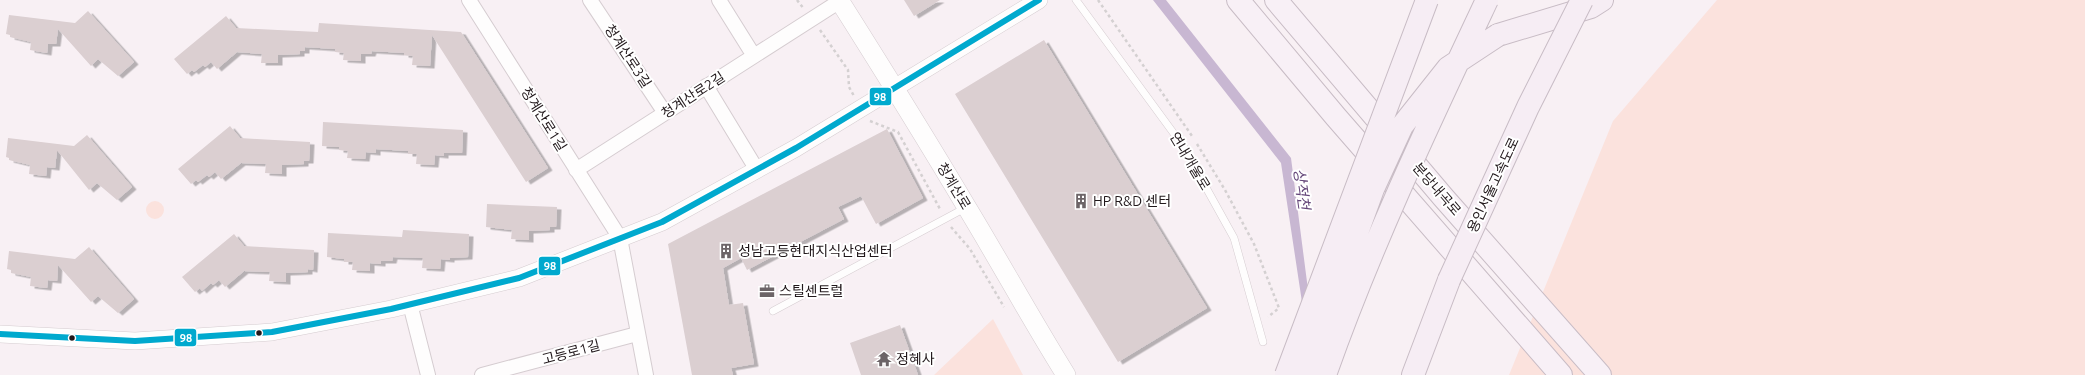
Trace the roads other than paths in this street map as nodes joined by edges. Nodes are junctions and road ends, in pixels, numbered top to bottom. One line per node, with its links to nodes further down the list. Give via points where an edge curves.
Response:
1 (469, 0): 17 (street, 청계산로1길)
2 (590, 0): 16 (street, 청계산로3길)
3 (719, 0): 13 (street)
4 (1039, 0): 15 (street)
5 (1076, 0): 25 (lane, 연내개울로, via 1183,146 1231,232)
6 (1238, 0): 35 (highway, 분당내곡로, via 1336,117)
7 (1276, 0): 36 (highway, 분당내곡로, via 1443,197)
8 (1427, 0): 31 (highway, bridge)
9 (1487, 0): 33 (highway, bridge, via 1411,164 1344,320)
10 (1582, 0): 34 (highway, 용인서울고속도로, bridge, via 1528,107 1449,280)
11 (1602, 0): 32 (highway, bridge, via 1591,7 1498,35 1448,68 1402,126 1373,189)
12 (839, 1): 13 (street, 청계산로2길); 15 (main road, 청계산로)
13 (754, 56): 14 (street, 청계산로2길)
14 (706, 86): 16 (street, 청계산로2길); 18 (street)
15 (896, 89): 18 (street); 19 (main road, 청계산로)
16 (665, 113): 17 (street, 청계산로2길)
17 (576, 170): 20 (street, 청계산로1길)
18 (757, 170): 20 (street, via 662,222)
19 (967, 207): 22 (lane); 30 (main road, 청계산로, via 1020,301)
20 (620, 238): 21 (street, via 519,278); 24 (street)
21 (410, 304): 23 (street, via 264,332 135,341); 27 (street)
22 (773, 310)
23 (0, 334)
24 (637, 334): 26 (street, 고등로1길); 29 (street)
25 (1263, 342)
26 (527, 369): 28 (street, 고등로1길)
27 (428, 375)
28 (482, 375)
29 (646, 375)
30 (1066, 375)
31 (1286, 375)
32 (1305, 375)
33 (1325, 375)
34 (1413, 375)
35 (1561, 375)
36 (1600, 375)

